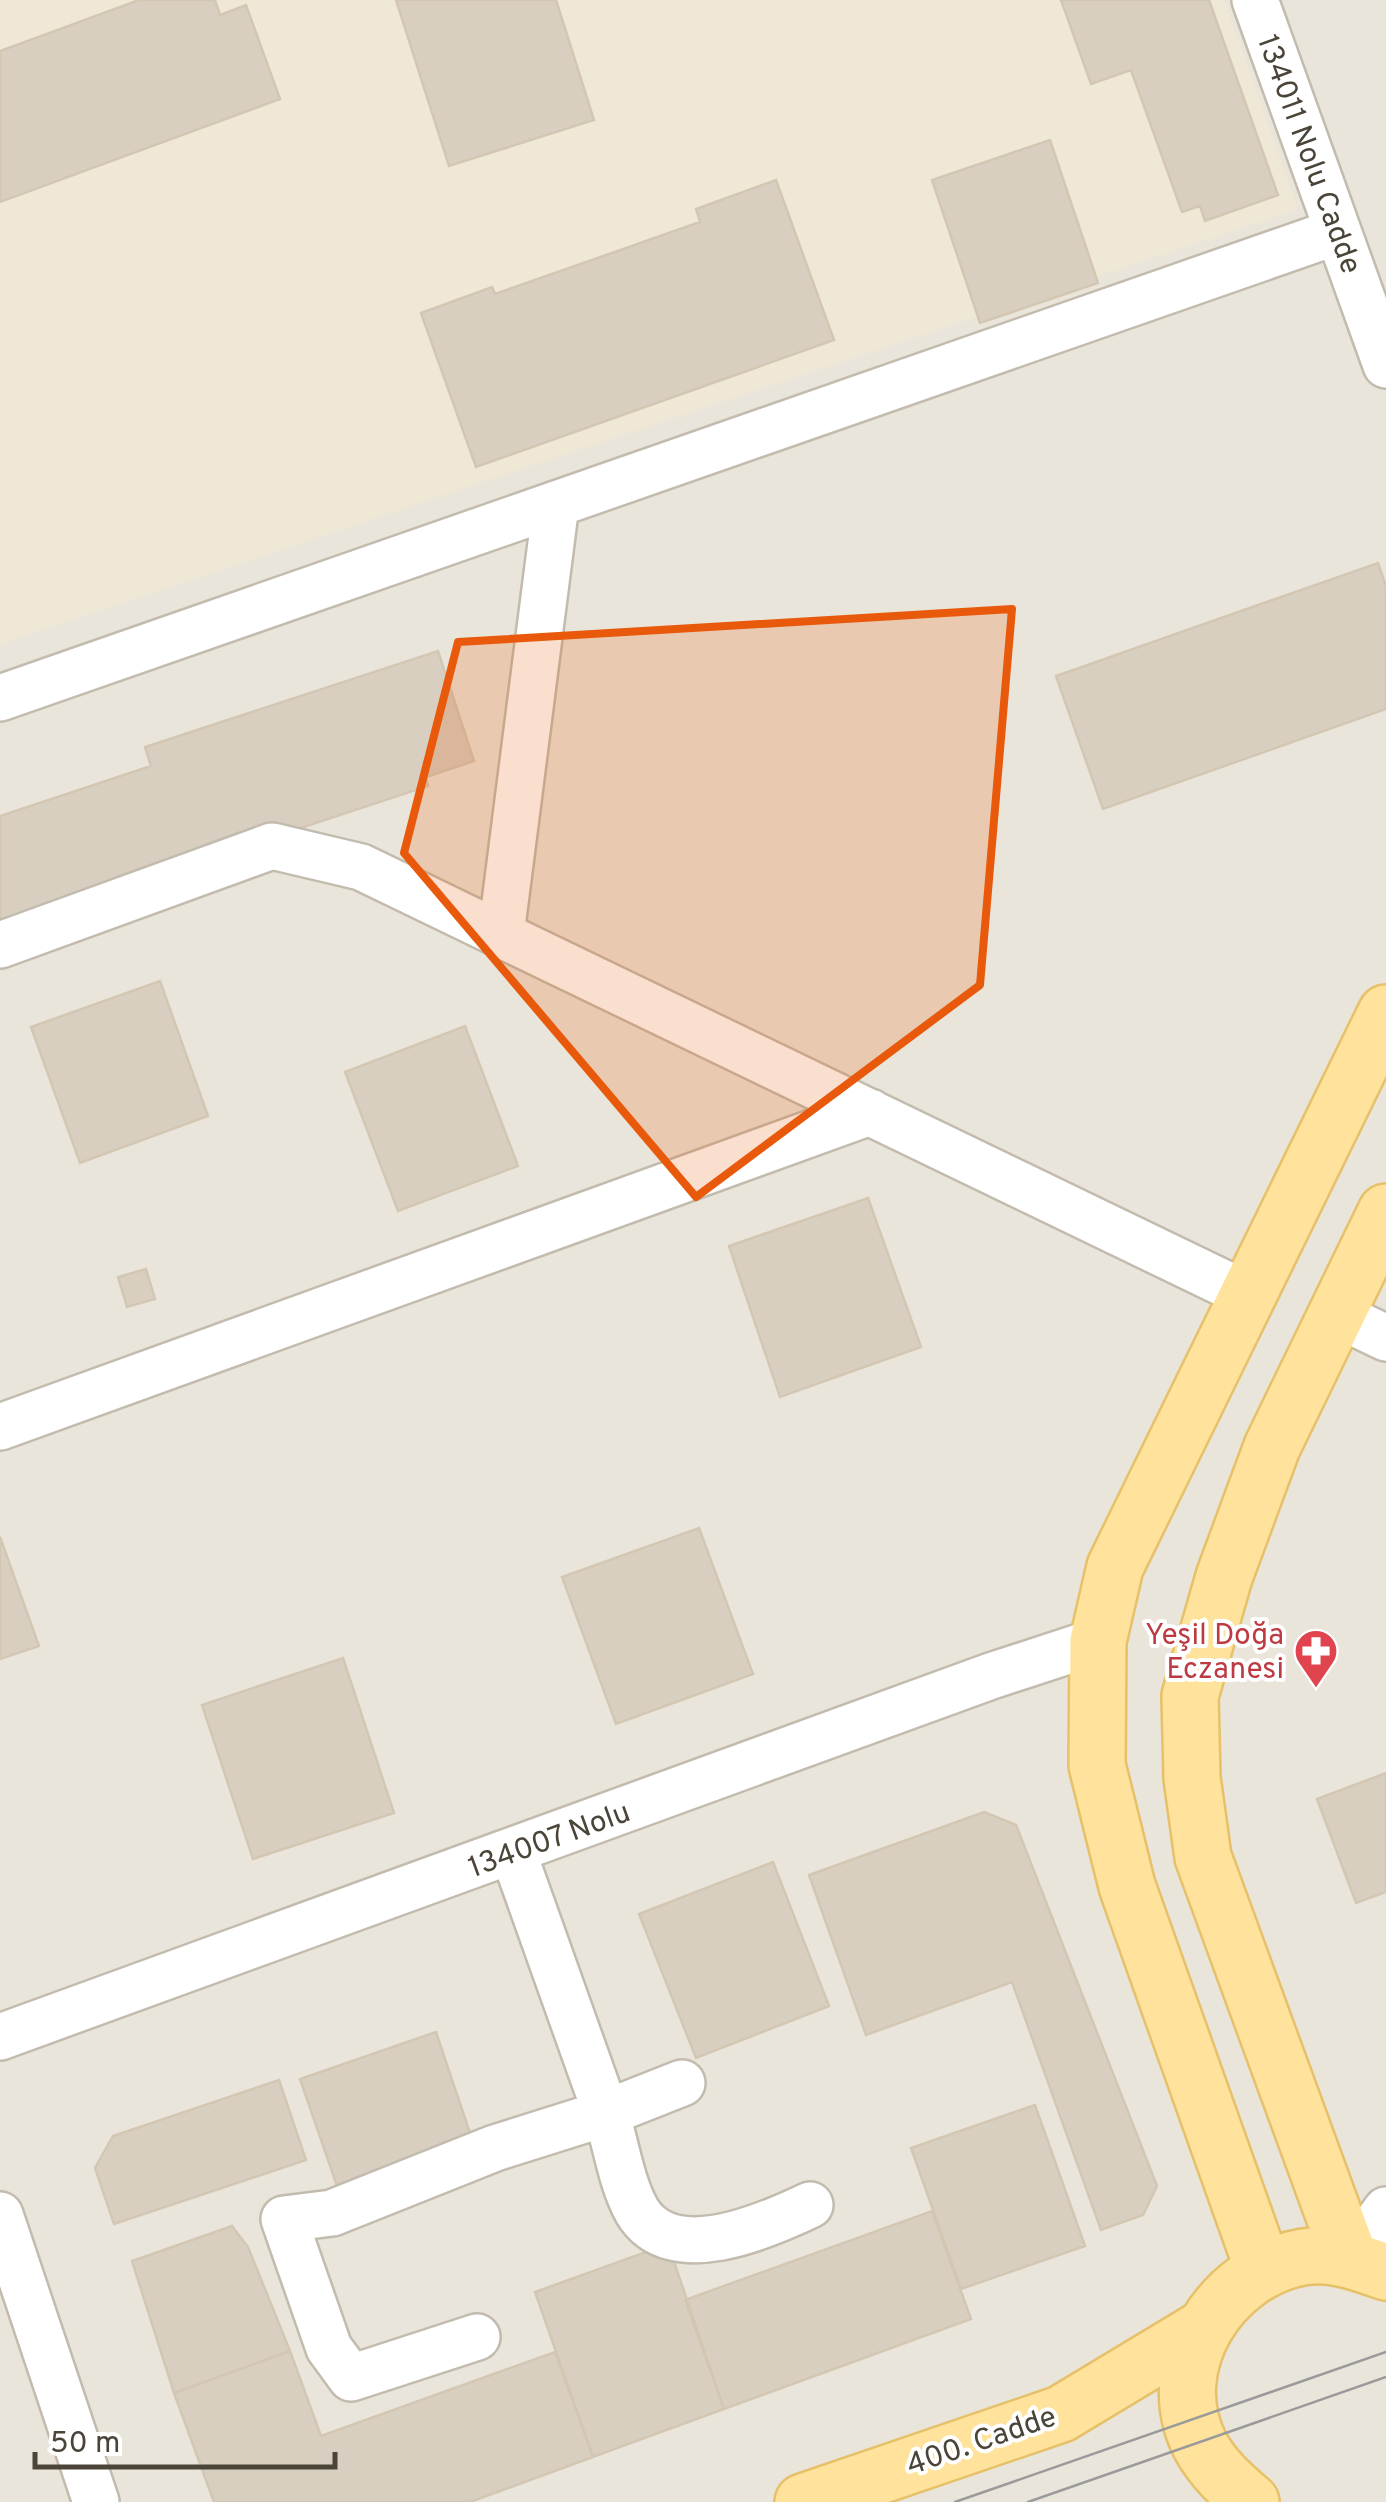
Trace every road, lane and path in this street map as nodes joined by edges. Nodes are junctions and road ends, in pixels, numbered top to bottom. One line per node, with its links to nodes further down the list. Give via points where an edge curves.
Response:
1 (1254, 0): 2 (street, 134011 Nolu Cadde)
2 (1336, 232): 3 (street, 134011 Nolu Cadde); 4 (street)
3 (1386, 364)
4 (556, 504): 5 (street); 6 (street)
5 (0, 698)
6 (500, 934): 7 (street, via 361,867 272,846); 9 (street)
7 (0, 946)
8 (1386, 1014): 11 (main road)
9 (870, 1112): 11 (street); 14 (street)
10 (1386, 1212): 12 (main road)
11 (1248, 1295): 15 (main road, via 1115,1567)
12 (1336, 1314): 13 (street); 23 (main road, via 1272,1447 1224,1577 1190,1696 1192,1778 1203,1857)
13 (1386, 1338)
14 (0, 1427)
15 (1098, 1641): 16 (street, 134007 Nolu); 24 (main road, via 1097,1765 1127,1886)
16 (514, 1852): 17 (street, 134007 Nolu); 19 (street)
17 (0, 2037)
18 (682, 2083): 19 (street)
19 (606, 2113): 20 (street, via 638,2212 658,2228 694,2243 766,2226); 26 (street, via 495,2148 332,2213 284,2219 329,2348 351,2378)
20 (810, 2206)
21 (1386, 2210): 23 (street)
22 (0, 2215): 27 (street)
23 (1368, 2266): 24 (main road, via 1306,2256)
24 (1264, 2269): 25 (main road, via 1243,2281)
25 (1202, 2329): 28 (main road, 400. Cadde, via 1061,2414); 29 (main road, via 1190,2366 1189,2406 1199,2442 1221,2476)
26 (477, 2337)
27 (96, 2502)
28 (804, 2502)
29 (1251, 2502)

